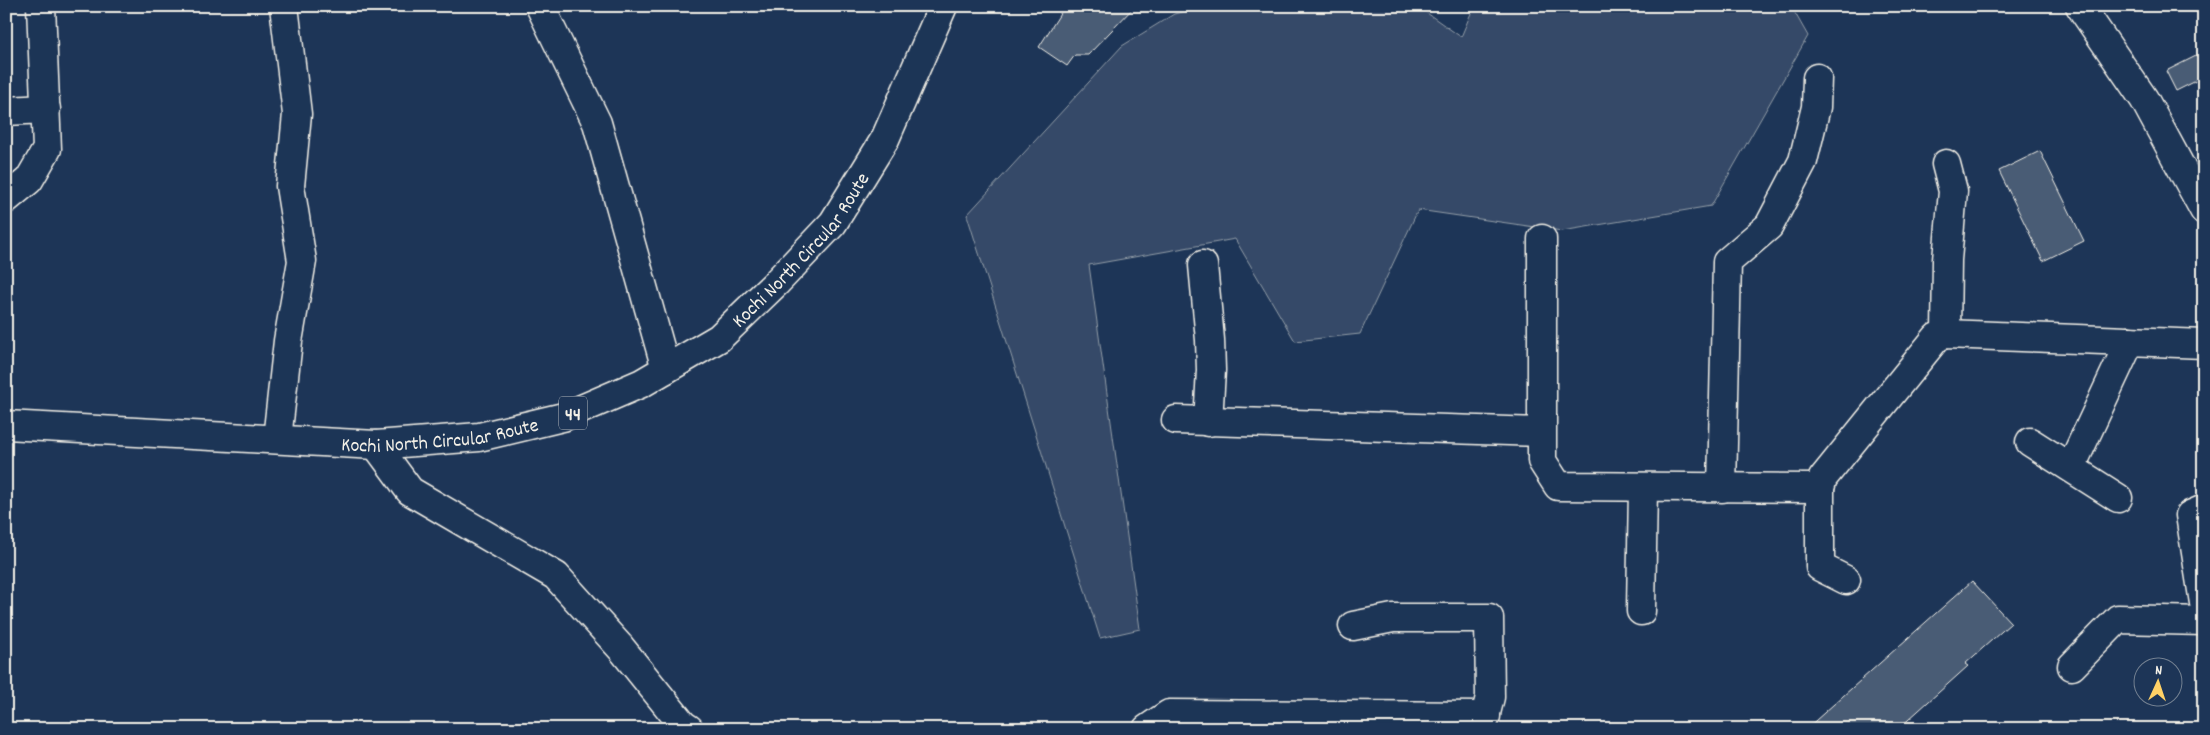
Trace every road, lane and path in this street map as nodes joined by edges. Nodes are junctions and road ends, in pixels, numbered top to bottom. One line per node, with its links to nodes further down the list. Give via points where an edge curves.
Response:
1 (41, 6): 7 (street)
2 (284, 6): 22 (street, via 297,114 290,186 302,262 288,341)
3 (540, 6): 17 (street, via 598,123)
4 (943, 6): 17 (street, Kochi North Circular Route / 44, via 885,139 833,223 719,338)
5 (2080, 6): 11 (street, via 2144,99)
6 (1817, 78): 27 (street, via 1816,108 1803,160 1768,226 1728,262)
7 (46, 109): 8 (street); 10 (street, via 47,149 29,180)
8 (6, 111)
9 (1946, 164): 14 (street, via 1953,191 1947,260)
10 (6, 199)
11 (2204, 210)
12 (1542, 239): 21 (street)
13 (1203, 265): 19 (street, via 1211,360)
14 (1946, 334): 15 (street); 28 (street, via 1937,337 1823,478)
15 (2130, 341): 16 (street); 25 (street)
16 (2204, 344)
17 (666, 370): 24 (street, Kochi North Circular Route / 44, via 563,417 478,437)
18 (1176, 420): 19 (street)
19 (1208, 422): 21 (street)
20 (6, 425): 22 (street, Kochi North Circular Route / 44)
21 (1541, 432): 26 (street, via 1542,461 1558,486)
22 (277, 439): 24 (street, Kochi North Circular Route / 44)
23 (2030, 442): 25 (street)
24 (376, 445): 38 (street, via 410,491 556,576 621,648)
25 (2071, 467): 29 (street)
26 (1643, 487): 27 (street); 33 (street)
27 (1722, 488): 28 (street)
28 (1820, 488): 31 (street, via 1820,567)
29 (2118, 498)
30 (2204, 509): 32 (street, via 2190,515)
31 (1846, 580)
32 (2204, 603)
33 (1642, 611)
34 (2204, 621): 36 (street, via 2118,619)
35 (1353, 626): 37 (street, via 1393,618 1489,618 1490,698)
36 (2072, 666)
37 (1484, 722): 39 (street, via 1169,714)
38 (684, 728)
39 (1147, 729)

